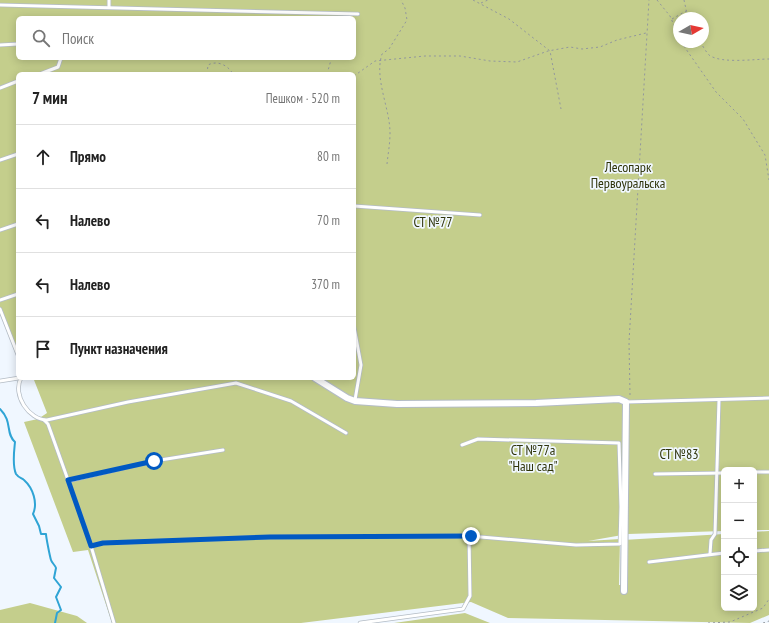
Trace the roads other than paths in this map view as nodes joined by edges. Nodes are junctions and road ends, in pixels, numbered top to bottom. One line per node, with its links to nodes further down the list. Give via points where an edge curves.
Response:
1 (109, 0): 3 (lane)
2 (0, 5): 3 (lane)
3 (109, 8): 4 (lane)
4 (358, 14)
5 (16, 44): 6 (lane)
6 (0, 45)
7 (60, 60): 8 (lane, via 58,67)
8 (45, 72)
9 (16, 83): 10 (lane)
10 (0, 88)
11 (16, 155): 12 (lane)
12 (0, 160)
13 (356, 206): 14 (lane)
14 (480, 214)
15 (16, 225): 16 (lane)
16 (0, 230)
17 (16, 295): 18 (lane)
18 (0, 300)
19 (0, 309): 21 (lane)
20 (356, 338): 28 (lane, via 361,365)
21 (16, 351)
22 (16, 379): 25 (lane)
23 (20, 380): 30 (lane, via 18,389 22,402 27,410)
24 (318, 380): 28 (street)
25 (0, 381)
26 (769, 398): 27 (lane)
27 (719, 400): 29 (lane); 36 (lane)
28 (355, 401): 29 (street, via 397,404 536,403 619,399)
29 (626, 402): 47 (street)
30 (44, 420): 31 (lane, via 236,383 291,401); 39 (lane, via 48,424)
31 (346, 433)
32 (462, 445): 40 (lane, via 478,439 619,443 620,544 576,545)
33 (223, 450): 39 (lane, via 154,461)
34 (757, 472): 35 (lane)
35 (769, 472)
36 (717, 473): 37 (lane); 38 (lane); 45 (lane, via 715,534 711,540)
37 (721, 473)
38 (655, 474)
39 (68, 480): 41 (lane)
40 (469, 536): 41 (lane, via 270,537 103,543); 49 (lane, via 470,596 463,608)
41 (91, 546): 48 (lane)
42 (769, 550): 43 (lane)
43 (757, 551)
44 (721, 553): 45 (lane)
45 (710, 554): 46 (lane)
46 (649, 562)
47 (624, 592)
48 (114, 623)
49 (360, 623)

